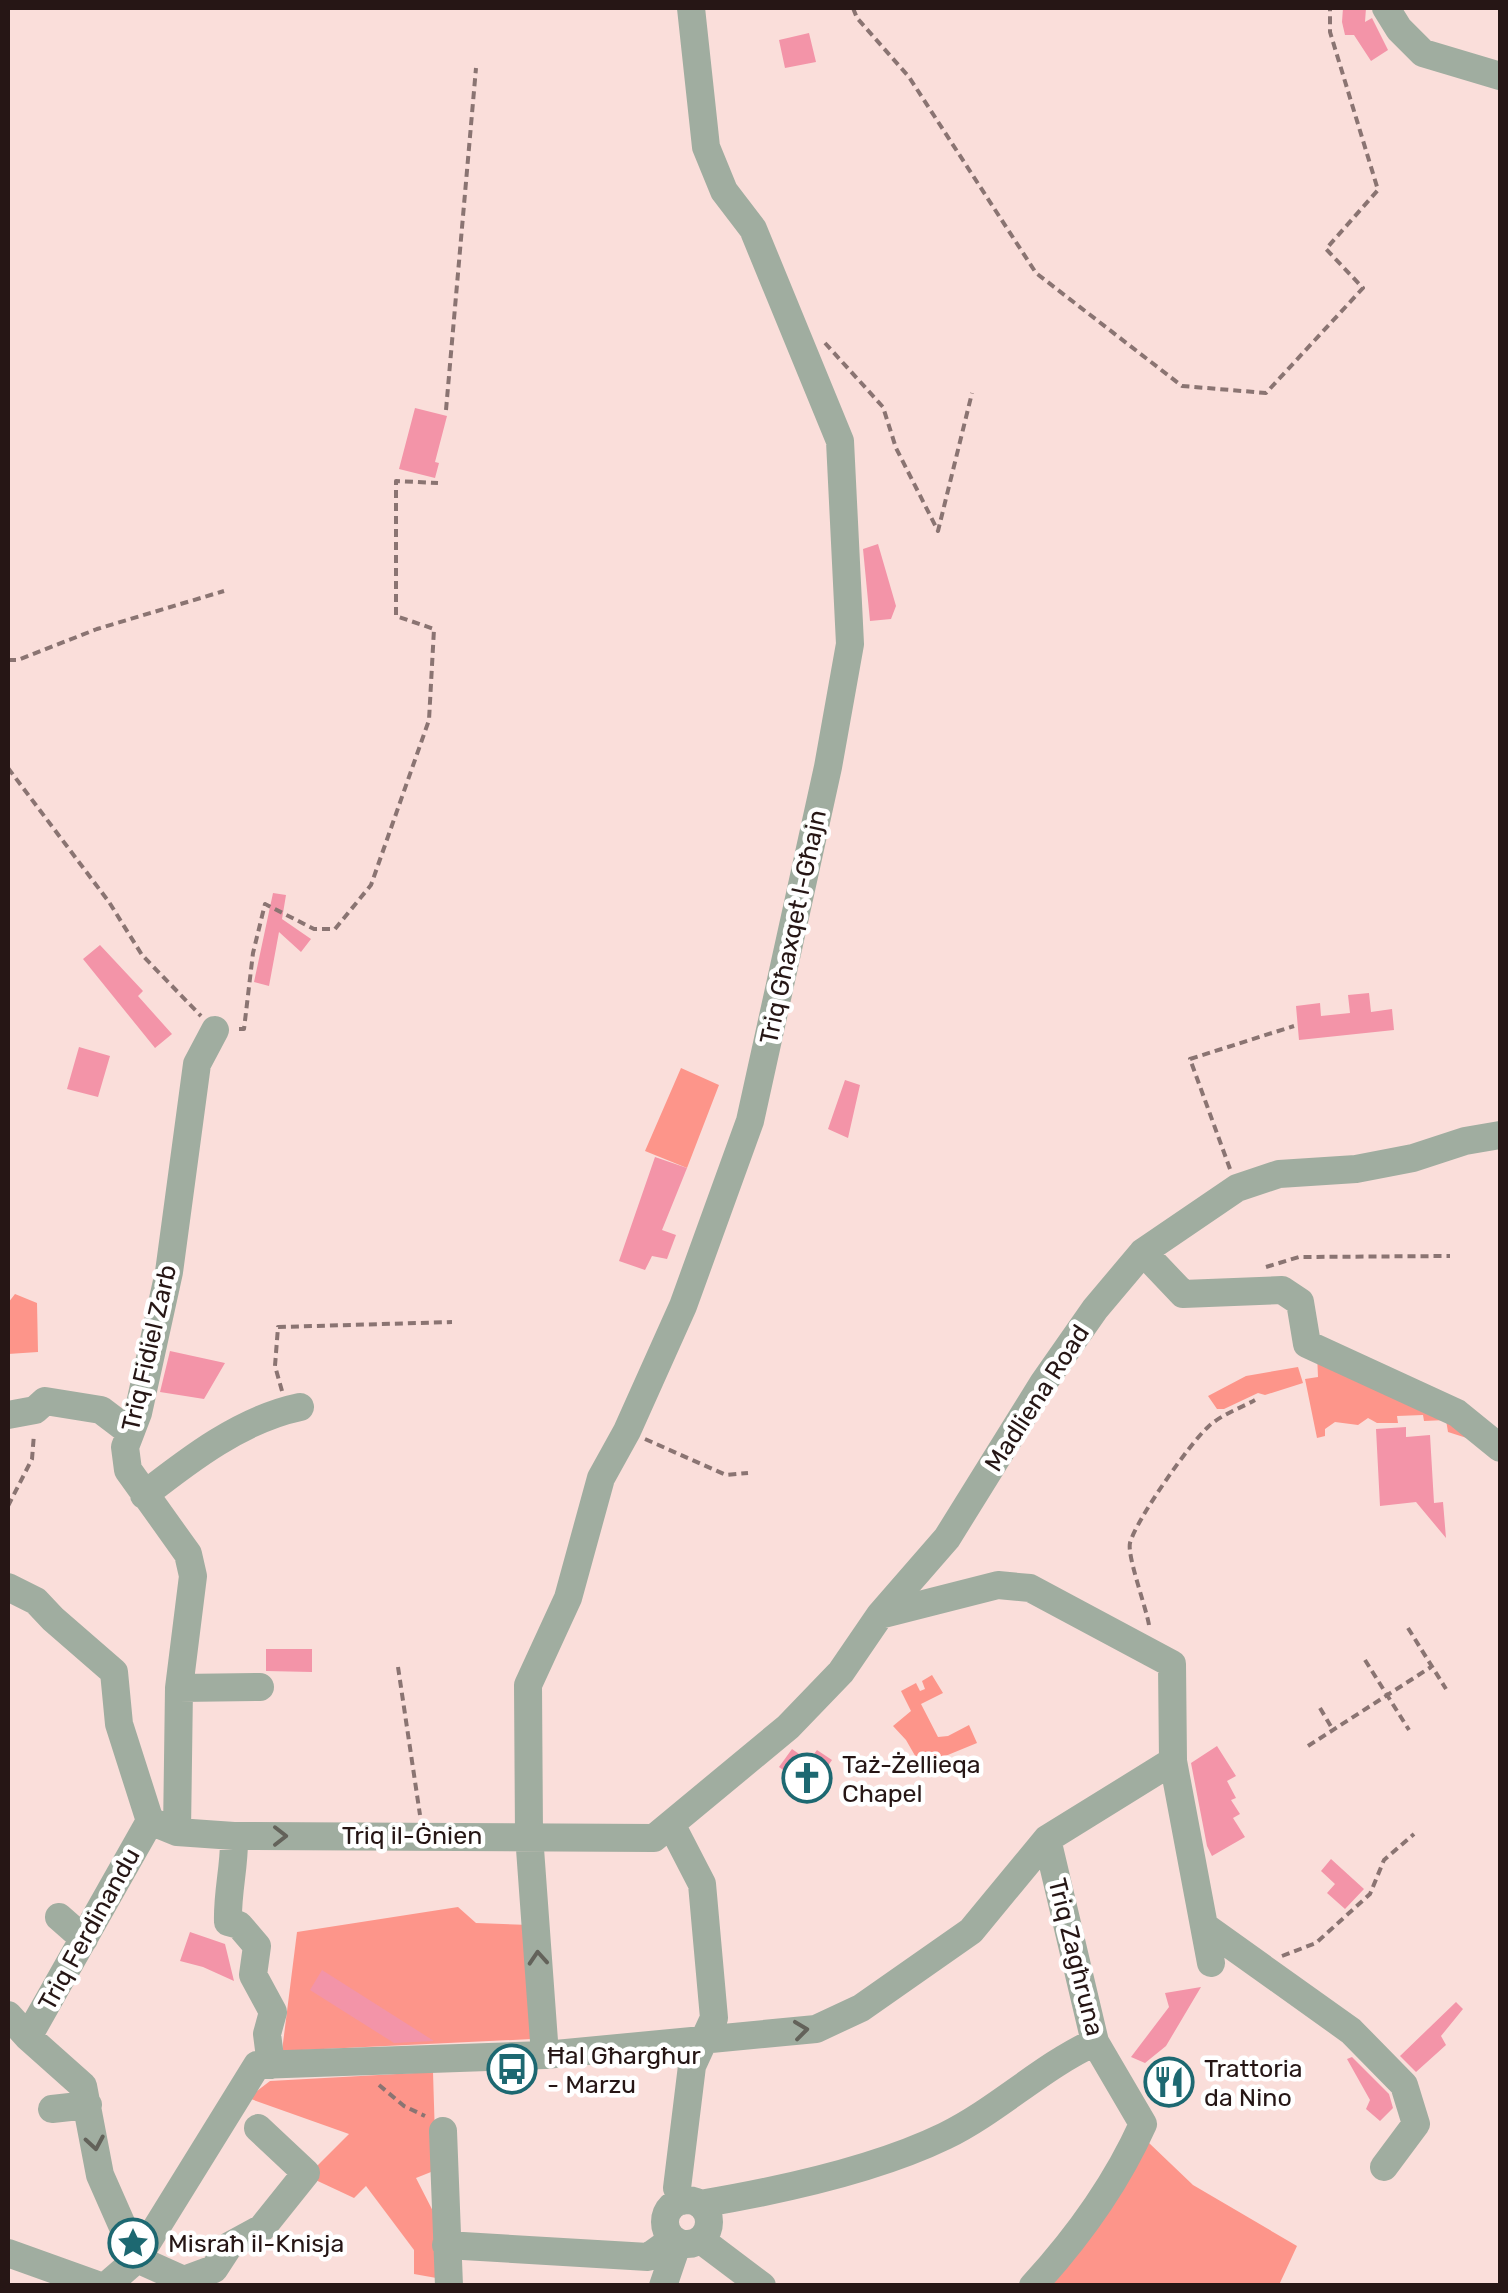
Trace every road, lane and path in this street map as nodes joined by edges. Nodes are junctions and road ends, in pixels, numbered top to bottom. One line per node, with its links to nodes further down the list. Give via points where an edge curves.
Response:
1 (691, 8): 25 (street, Triq Għaxqet l-Għajn, via 706,146 724,190 753,229 840,440 850,644 750,1122 683,1306)
2 (853, 8): 3 (path, via 909,77 1036,273 1182,386 1266,393 1363,288 1326,249 1378,190 1330,32)
3 (1330, 8)
4 (1386, 8): 6 (street, via 1423,52)
5 (476, 68): 9 (path)
6 (1500, 76)
7 (821, 337): 8 (path, via 883,408 938,532)
8 (972, 393)
9 (446, 410)
10 (438, 483): 15 (path, via 396,481 396,616 434,629 429,720 371,884 335,929 314,929 265,904 244,1029)
11 (224, 591): 12 (path)
12 (8, 660)
13 (8, 768): 15 (path, via 142,956)
14 (1294, 1026): 17 (path, via 1190,1059)
15 (215, 1030): 26 (street, Triq Fidiel Zarb, via 197,1064 169,1272)
16 (1500, 1135): 17 (street, Madliena Road, via 1356,1169 1279,1174)
17 (1237, 1188): 18 (street, Madliena Road)
18 (1143, 1252): 27 (street, via 1183,1294 1282,1290 1300,1302 1307,1344 1458,1414); 32 (street, Madliena Road, via 1044,1382 946,1538)
19 (1450, 1256): 20 (path, via 1298,1257)
20 (1265, 1267)
21 (452, 1322): 23 (path, via 278,1326 275,1366)
22 (1256, 1400): 34 (path, via 1208,1426 1130,1543 1151,1633)
23 (293, 1408): 29 (street, via 271,1413 186,1462)
24 (21, 1412): 26 (street, via 45,1401 101,1410); 30 (path, via 32,1459)
25 (627, 1431): 28 (path, via 726,1475); 51 (street, Triq Għaxqet l-Għajn, via 601,1478 568,1598 528,1684)
26 (130, 1432): 29 (street, Triq Fidiel Zarb, via 128,1470)
27 (1500, 1448)
28 (748, 1472)
29 (144, 1495): 39 (street, Triq Fidiel Zarb, via 188,1554 193,1576)
30 (8, 1506)
31 (8, 1587): 47 (street, via 36,1600 114,1672 119,1724)
32 (880, 1616): 34 (street, via 998,1585 1030,1588); 48 (street, Madliena Road, via 841,1672 788,1727)
33 (1408, 1628): 37 (path)
34 (1148, 1651): 46 (street, via 1172,1664)
35 (1365, 1660): 41 (path)
36 (398, 1667): 53 (path)
37 (1430, 1667): 40 (path); 41 (path)
38 (260, 1687): 39 (street)
39 (179, 1688): 49 (street, Triq Fidiel Zarb)
40 (1446, 1690)
41 (1387, 1695): 43 (path); 44 (path)
42 (1320, 1708): 43 (path)
43 (1333, 1730): 45 (path)
44 (1409, 1730)
45 (1308, 1746)
46 (1173, 1761): 54 (street); 56 (street)
47 (150, 1821): 49 (street, Triq il-Ġnien); 57 (street, Triq Ferdinandu)
48 (671, 1824): 51 (street, Triq il-Ġnien, via 654,1838); 62 (street, via 702,1884 714,2018)
49 (176, 1832): 52 (street, Triq il-Ġnien)
50 (1414, 1834): 59 (path, via 1384,1860 1370,1894 1316,1943)
51 (529, 1835): 53 (street, Triq il-Ġnien); 64 (street, Triq Għaxqet l-Għajn, one-way to 51)
52 (234, 1836): 53 (street, Triq il-Ġnien, one-way to 53); 66 (street, via 228,1922 257,1946 253,1975 273,2012 267,2034)
53 (424, 1836)
54 (1047, 1839): 62 (street, one-way to 54, via 816,2030 860,2008 970,1931); 63 (street, Triq Zagħruna)
55 (58, 1916): 57 (street)
56 (1204, 1926): 58 (street); 59 (street)
57 (84, 1939): 61 (street, Triq Ferdinandu)
58 (1211, 1963)
59 (1262, 1964): 71 (street, via 1350,2030 1404,2085 1416,2124)
60 (8, 2014): 61 (street)
61 (28, 2037): 67 (street, via 83,2086)
62 (704, 2040): 64 (street); 72 (street, via 692,2066 677,2188)
63 (1094, 2042): 72 (street, via 944,2136 846,2172); 82 (street, Triq Zagħruna, via 1143,2124 1126,2162)
64 (545, 2055): 65 (street)
65 (372, 2062): 66 (street); 70 (path, via 379,2084)
66 (272, 2065): 76 (street, via 257,2065)
67 (88, 2105): 68 (street); 76 (street, one-way to 76, via 100,2175)
68 (52, 2108)
69 (258, 2128): 77 (street, via 306,2173 262,2228 230,2246 214,2269)
70 (443, 2131): 74 (street)
71 (1384, 2166)
72 (691, 2203): 73 (street, via 710,2222); 73 (street, via 667,2214 666,2227)
73 (684, 2240): 74 (street, via 648,2257); 80 (street); 81 (street)
74 (446, 2245): 79 (street)
75 (8, 2253): 78 (street)
76 (137, 2259): 77 (street); 78 (street)
77 (192, 2282)
78 (103, 2286)
79 (449, 2286)
80 (663, 2286)
81 (762, 2286)
82 (1033, 2286)

